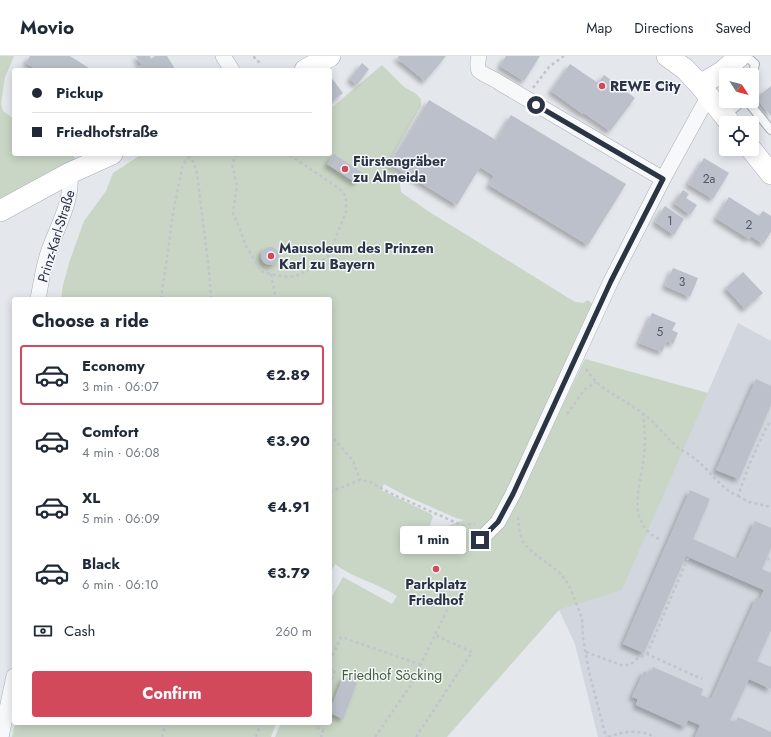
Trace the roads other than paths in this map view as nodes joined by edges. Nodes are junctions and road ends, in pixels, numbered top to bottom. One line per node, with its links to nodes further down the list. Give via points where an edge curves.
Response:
1 (223, 56): 7 (street)
2 (330, 56): 8 (street)
3 (479, 56): 20 (street, via 479,71)
4 (667, 56): 10 (street, via 685,69)
5 (740, 56): 10 (street)
6 (746, 56): 9 (lane, via 755,64)
7 (231, 68)
8 (309, 68)
9 (754, 68)
10 (704, 91): 13 (street); 20 (street)
11 (737, 108): 14 (lane)
12 (753, 108): 15 (lane)
13 (724, 116)
14 (730, 116)
15 (771, 130)
16 (108, 156): 18 (street)
17 (757, 156): 19 (street)
18 (70, 173): 21 (street); 22 (street, Prinz-Karl-Straße, via 71,184 67,204 48,253)
19 (771, 174)
20 (663, 179): 23 (street, via 611,281 532,455 498,522)
21 (0, 211)
22 (38, 297)
23 (480, 540)
24 (12, 685): 25 (street)
25 (1, 737)

